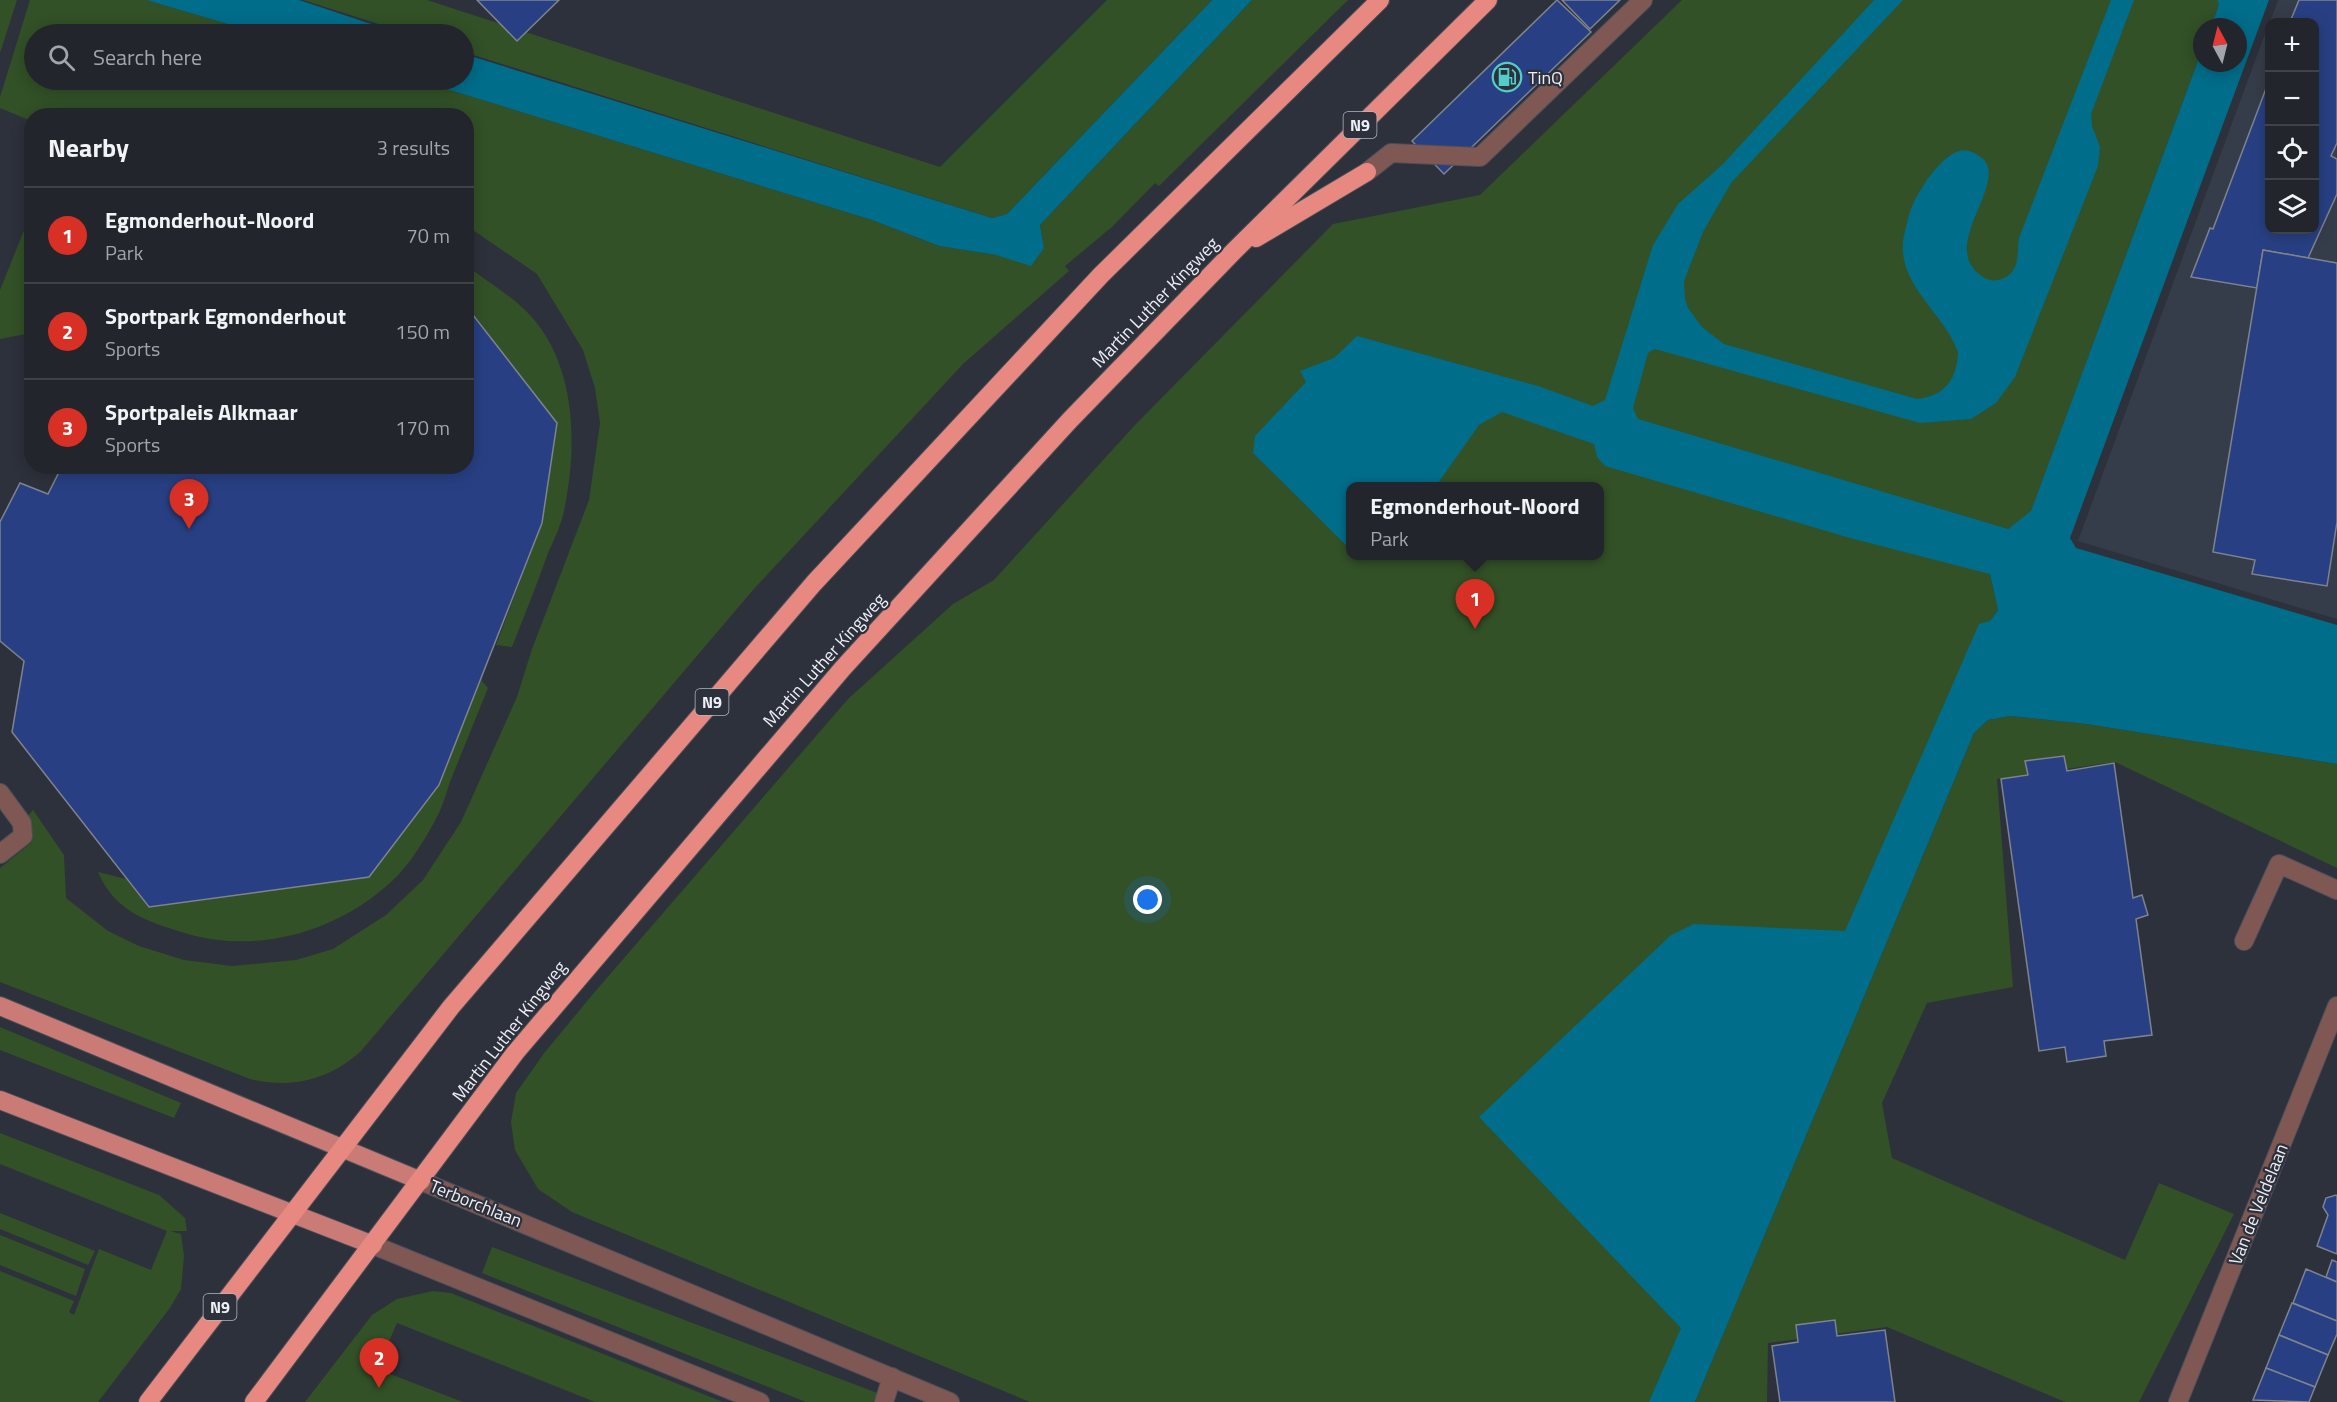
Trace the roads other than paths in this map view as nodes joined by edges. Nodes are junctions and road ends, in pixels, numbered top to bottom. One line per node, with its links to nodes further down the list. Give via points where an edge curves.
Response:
1 (1380, 0): 13 (highway, N9, via 1101,275 814,583 451,1007)
2 (1488, 0): 5 (highway, Martin Luther Kingweg / N9)
3 (1643, 0): 4 (street, N9, via 1480,157 1391,153)
4 (1367, 172): 5 (highway, N9)
5 (1234, 251): 14 (highway, Martin Luther Kingweg / N9, via 1070,420 843,668 574,981 515,1053)
6 (0, 793): 7 (street, via 22,824 23,836)
7 (0, 854)
8 (2337, 890): 9 (street, via 2279,864)
9 (2244, 941)
10 (0, 1006): 13 (main road, Terborchlaan)
11 (2337, 1006): 23 (street, Van de Veldelaan)
12 (0, 1100): 15 (main road)
13 (342, 1148): 14 (main road, Terborchlaan); 15 (highway, N9)
14 (422, 1181): 16 (highway, Martin Luther Kingweg / N9); 17 (street, Terborchlaan)
15 (291, 1212): 16 (main road); 18 (highway, N9)
16 (373, 1245): 19 (highway, Martin Luther Kingweg / N9); 20 (street)
17 (892, 1377): 21 (street); 22 (street, Terborchlaan)
18 (148, 1402)
19 (254, 1402)
20 (760, 1402)
21 (884, 1402)
22 (950, 1402)
23 (2178, 1402)

